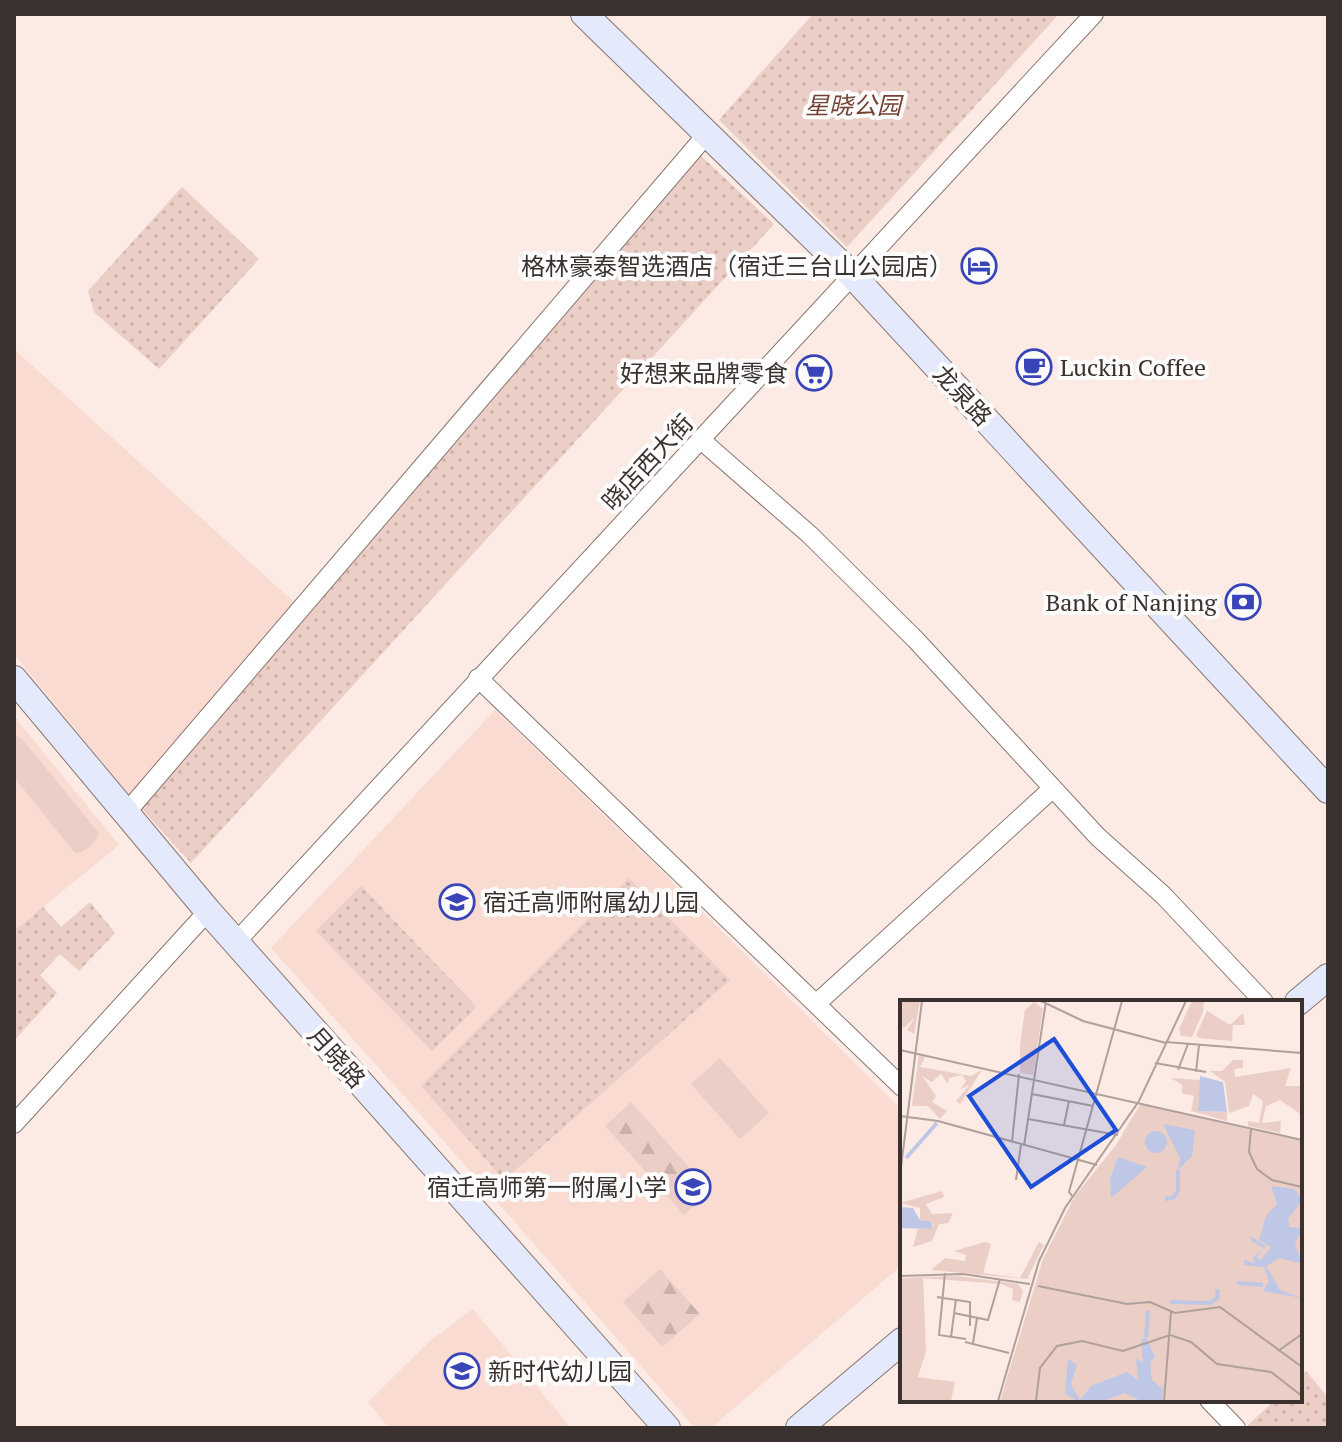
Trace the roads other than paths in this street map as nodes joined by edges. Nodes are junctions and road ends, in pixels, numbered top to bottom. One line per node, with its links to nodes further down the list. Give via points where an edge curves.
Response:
1 (584, 14): 3 (street, 龙泉路)
2 (1094, 14): 4 (street, 晓店西大街)
3 (707, 134): 4 (street, 龙泉路); 10 (street)
4 (854, 277): 5 (street, 晓店西大街); 9 (street, 龙泉路)
5 (701, 440): 6 (street, 晓店西大街); 8 (street, via 915,639)
6 (478, 678): 12 (street, 晓店西大街); 16 (street)
7 (14, 679): 10 (street, 月晓路)
8 (1052, 789): 14 (street); 16 (street)
9 (1328, 790)
10 (126, 813): 11 (street, 月晓路)
11 (208, 911): 12 (street, 月晓路); 18 (street)
12 (236, 942): 21 (street, 月晓路)
13 (1328, 977): 15 (street)
14 (1262, 1000)
15 (1300, 1000)
16 (817, 1003): 17 (street)
17 (900, 1085)
18 (14, 1124)
19 (900, 1343): 22 (street)
20 (1211, 1402): 23 (street)
21 (667, 1428)
22 (799, 1428)
23 (1236, 1428)

